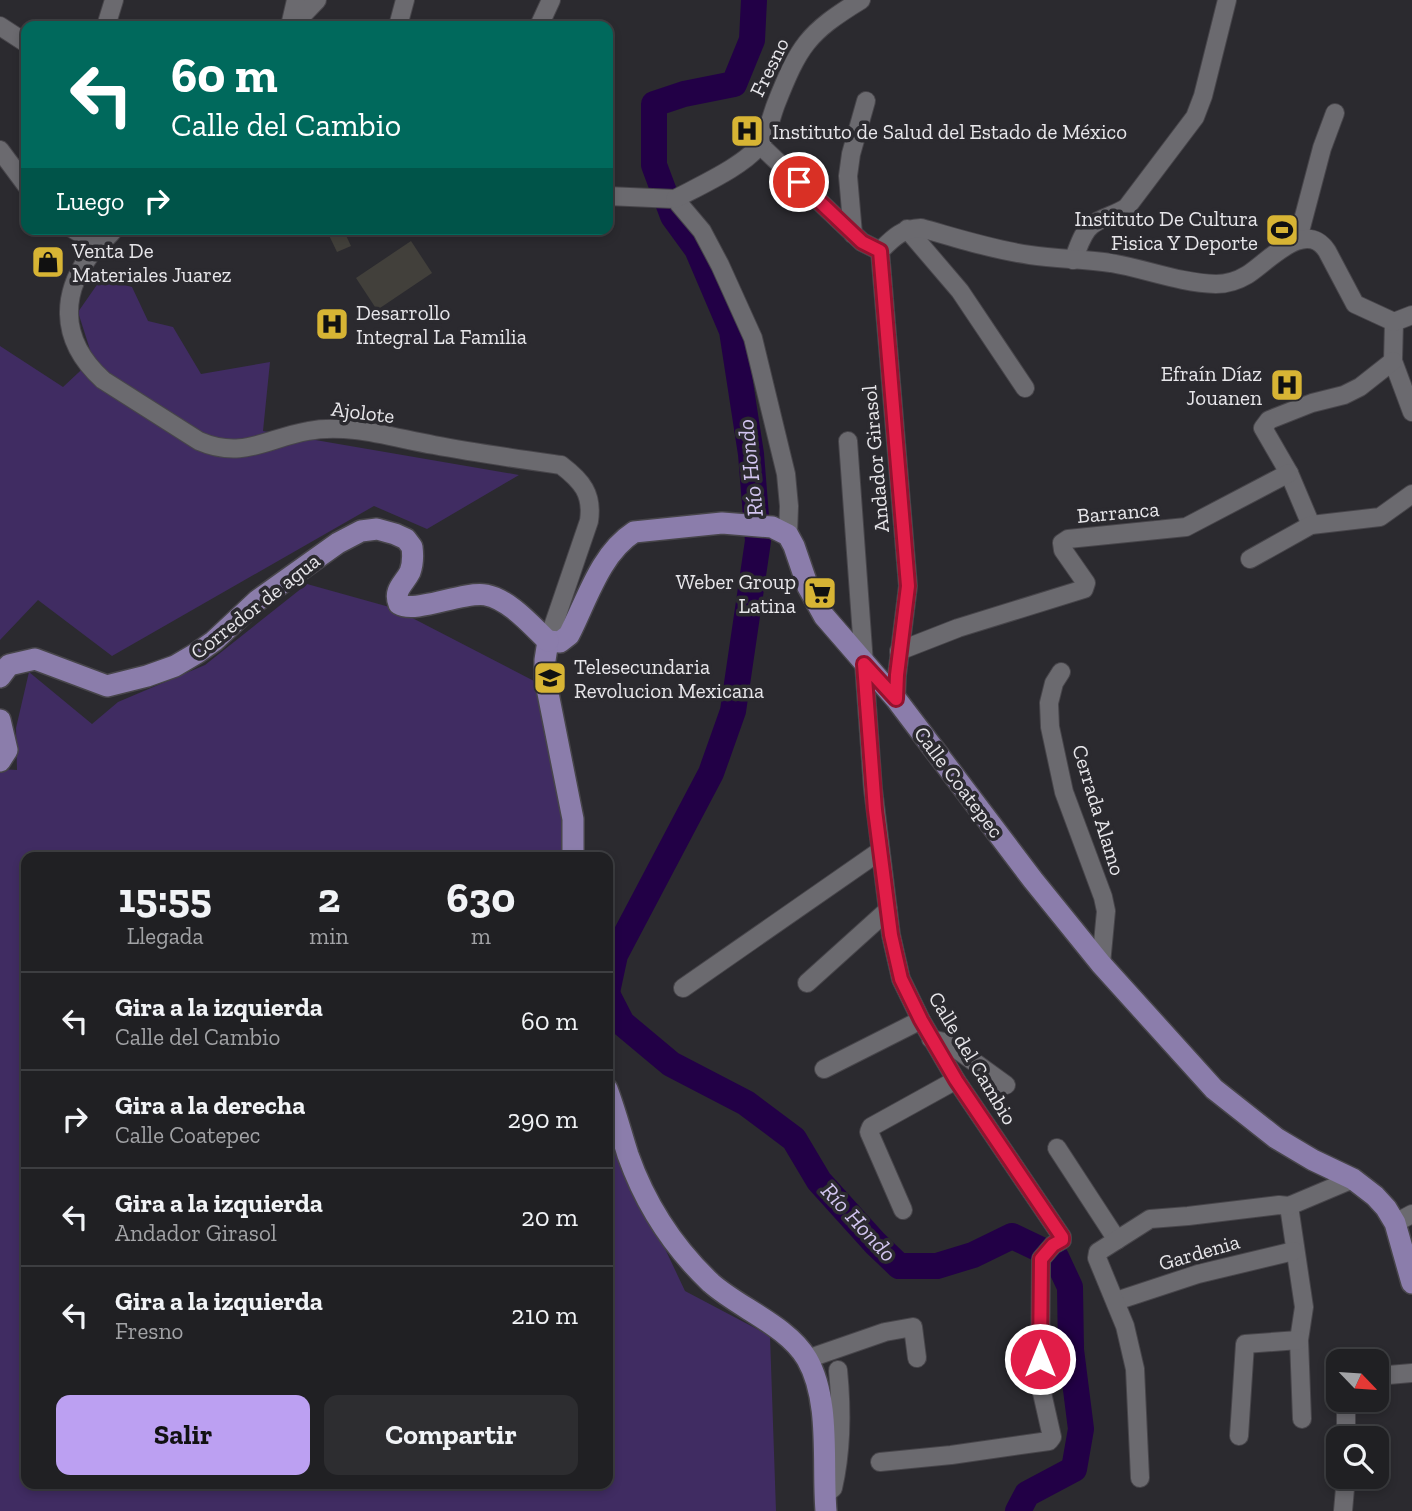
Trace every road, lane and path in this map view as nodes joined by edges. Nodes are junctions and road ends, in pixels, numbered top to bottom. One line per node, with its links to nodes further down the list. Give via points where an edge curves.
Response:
1 (114, 0): 8 (street)
2 (296, 0): 9 (street)
3 (317, 0): 10 (street)
4 (405, 0): 11 (street)
5 (551, 0): 12 (street)
6 (861, 0): 17 (street, Fresno, via 822,25 802,47)
7 (1227, 0): 27 (street, via 1195,117 1127,207 1086,230)
8 (108, 21)
9 (292, 21)
10 (296, 21)
11 (399, 21)
12 (540, 21)
13 (0, 26): 14 (street)
14 (21, 40)
15 (866, 101): 23 (street, via 848,176)
16 (1335, 113): 25 (street)
17 (760, 145): 21 (street, via 741,162); 23 (street)
18 (0, 150): 19 (street)
19 (21, 178)
20 (613, 196): 21 (street)
21 (672, 200): 37 (street, Calle Coatepec, via 702,231 753,338 786,474 789,506)
22 (907, 229): 26 (street); 27 (street, via 921,228 1027,255); 31 (street, via 960,291)
23 (853, 234): 26 (street)
24 (110, 235): 39 (street, Ajolote, via 72,285 69,329 74,343 103,380 200,441 213,447 253,448 306,431 343,429 561,465 581,481 591,511)
25 (1298, 239): 27 (street, via 1247,275 1220,284); 29 (street, via 1322,243 1355,304)
26 (880, 251): 40 (street, Andador Girasol, via 908,586)
27 (1073, 260)
28 (1412, 315): 29 (street)
29 (1394, 322): 30 (street)
30 (1393, 362): 32 (street); 34 (street, via 1344,395 1312,402 1267,422 1263,428)
31 (1025, 388)
32 (1412, 411)
33 (848, 442): 41 (street, Calle del Cambio)
34 (1289, 473): 36 (street); 40 (street, Barranca, via 1186,527 1068,539 1062,543 1063,550 1086,583 1084,589)
35 (1412, 494): 36 (street, via 1380,517)
36 (1311, 525): 38 (street)
37 (770, 529): 39 (main road, via 722,523 634,532 608,556 569,635 560,642); 41 (main road, Calle Coatepec, via 794,547 824,616)
38 (1250, 559)
39 (548, 641): 43 (main road, Corredor de agua, via 514,610 488,596 472,594 411,607 399,604 398,589 411,570 412,547 406,539 377,529 361,531 338,543 258,600 214,641 175,666 107,686 35,659 9,665); 48 (main road, via 545,678 573,819)
40 (899, 651): 44 (street, Andador Girasol)
41 (864, 664): 44 (main road, Calle Coatepec); 47 (street, Calle del Cambio)
42 (1061, 672): 50 (street, Cerrada Alamo, via 1049,703 1050,727 1065,792 1103,897)
43 (0, 677)
44 (896, 699): 50 (main road, Calle Coatepec)
45 (0, 720): 46 (main road, via 6,750)
46 (0, 761)
47 (880, 851): 49 (street, Calle del Cambio); 52 (street)
48 (573, 852)
49 (888, 910): 51 (street); 53 (street, Calle del Cambio, via 901,979)
50 (1101, 964): 60 (main road, Calle Coatepec, via 1214,1089 1276,1138)
51 (807, 983)
52 (683, 988)
53 (921, 1020): 54 (street, Calle del Cambio); 55 (street)
54 (931, 1039): 56 (street, Calle del Cambio); 57 (street, via 948,1043)
55 (824, 1069)
56 (956, 1080): 62 (street, via 871,1127 869,1132); 76 (street, Calle del Cambio, via 1062,1237 1041,1259 1040,1384 1052,1437 1043,1443)
57 (1006, 1085)
58 (613, 1107): 69 (main road, via 641,1186 685,1255 713,1284 782,1334)
59 (1057, 1148): 64 (street)
60 (1353, 1179): 61 (street); 63 (main road, Calle Coatepec)
61 (1289, 1206): 64 (street, via 1150,1219); 65 (street)
62 (902, 1210)
63 (1403, 1218): 66 (main road, Calle Coatepec)
64 (1117, 1240): 67 (street, via 1098,1252 1097,1258)
65 (1294, 1251): 67 (street, Gardenia, via 1198,1274); 68 (street, via 1304,1307)
66 (1412, 1283)
67 (1116, 1301): 77 (street, via 1135,1369)
68 (1299, 1340): 74 (street); 75 (street, via 1245,1344)
69 (807, 1359): 70 (street, via 913,1326); 79 (main road, via 821,1404)
70 (917, 1359)
71 (838, 1370): 79 (street, via 842,1406 839,1464)
72 (1412, 1373): 73 (street)
73 (1390, 1375)
74 (1302, 1419)
75 (1239, 1437)
76 (880, 1462)
77 (1140, 1478)
78 (1345, 1489): 80 (street)
79 (826, 1503)
80 (1343, 1511)

